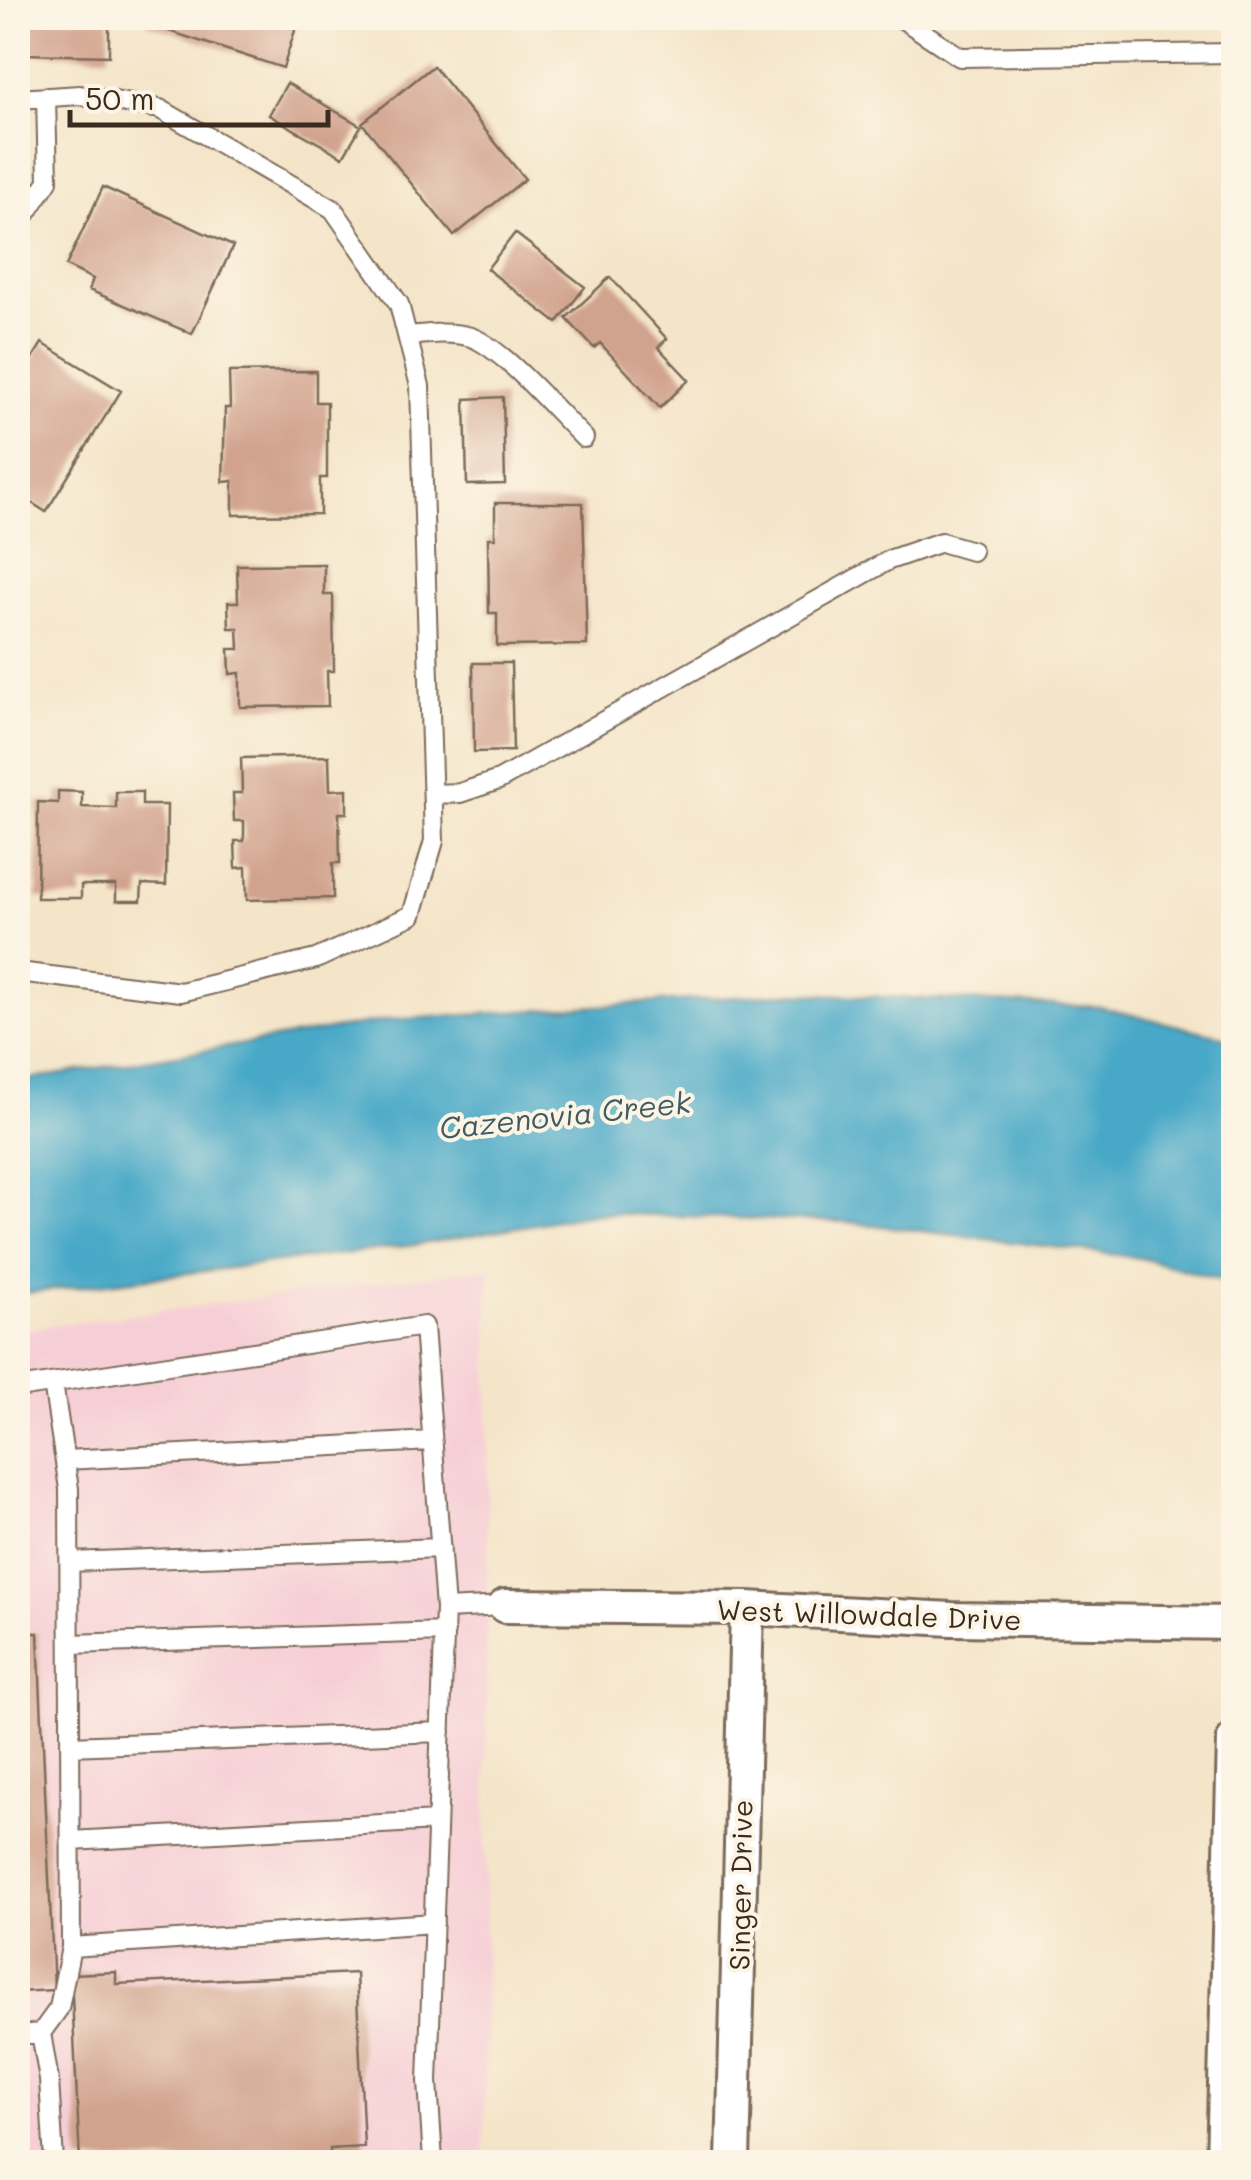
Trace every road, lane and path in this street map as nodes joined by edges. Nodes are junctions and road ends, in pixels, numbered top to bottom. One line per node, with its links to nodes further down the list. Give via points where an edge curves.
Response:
1 (902, 18): 2 (lane, via 960,56)
2 (1234, 53)
3 (46, 97): 4 (lane); 5 (lane, via 48,181); 6 (lane, via 80,95 160,109 333,209 399,304)
4 (18, 99)
5 (18, 226)
6 (407, 336): 7 (lane, via 445,333 488,344); 9 (lane, via 420,386)
7 (584, 438)
8 (972, 551): 9 (lane, via 941,542 889,560 500,780)
9 (433, 794): 10 (lane, via 434,841 412,915 316,959 181,992)
10 (18, 972)
11 (53, 1382): 12 (lane); 13 (lane, via 424,1326); 14 (lane)
12 (18, 1388)
13 (432, 1441): 14 (lane); 15 (lane)
14 (65, 1460): 16 (lane)
15 (441, 1548): 16 (lane); 19 (lane)
16 (70, 1562): 22 (lane)
17 (505, 1606): 18 (street, West Willowdale Drive); 19 (lane)
18 (747, 1608): 20 (street, West Willowdale Drive); 34 (street, Singer Drive)
19 (445, 1609): 21 (lane)
20 (1234, 1623)
21 (444, 1632): 22 (lane); 23 (lane)
22 (70, 1644): 25 (lane)
23 (441, 1732): 25 (lane); 26 (lane)
24 (1234, 1738): 35 (street)
25 (70, 1746): 27 (lane)
26 (437, 1822): 27 (lane); 28 (lane)
27 (71, 1841): 29 (lane)
28 (434, 1924): 29 (lane); 33 (lane, via 428,2081)
29 (71, 1947): 30 (lane, via 59,2008)
30 (40, 2033): 31 (lane); 32 (lane)
31 (18, 2035)
32 (54, 2162)
33 (433, 2162)
34 (733, 2162)
35 (1223, 2162)

